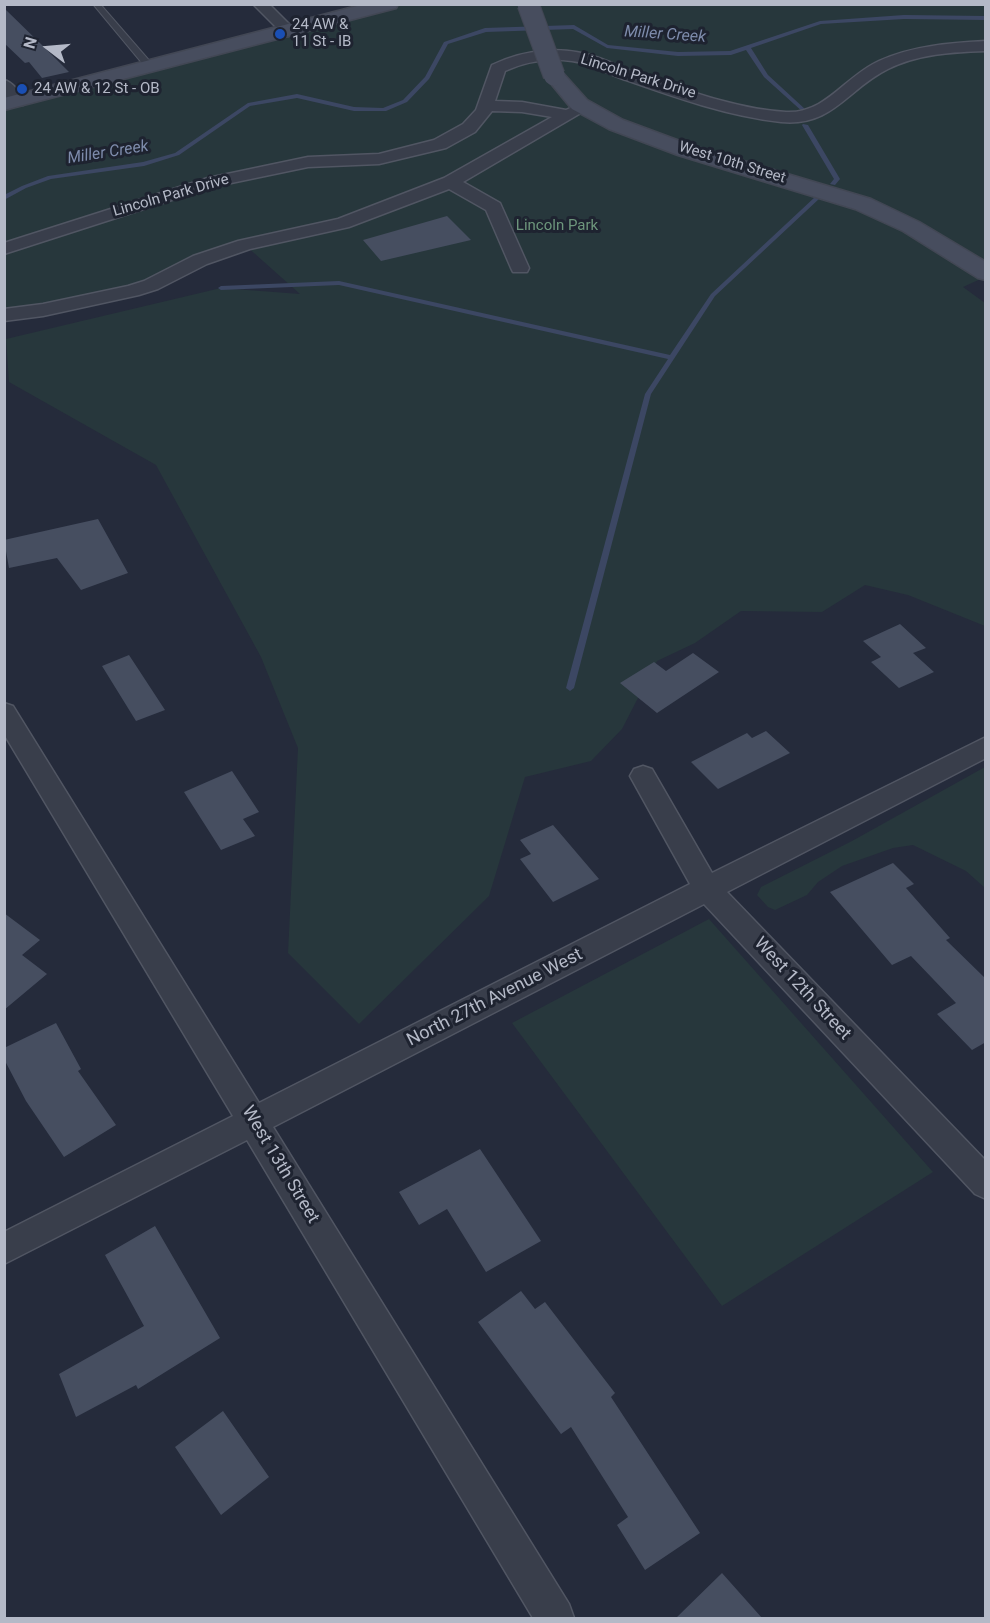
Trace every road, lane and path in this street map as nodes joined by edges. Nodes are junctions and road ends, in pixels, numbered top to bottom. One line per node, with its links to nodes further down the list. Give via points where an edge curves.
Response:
1 (96, 4): 7 (lane)
2 (260, 4): 5 (street)
3 (389, 4): 5 (street)
4 (528, 4): 11 (street, West 10th Street, bridge, via 554,75)
5 (288, 31): 7 (street)
6 (986, 46): 10 (street, Lincoln Park Drive, via 953,47 908,56 872,71 826,110 809,118 755,113 627,76 583,58 556,55 512,60 498,68)
7 (150, 67): 9 (street)
8 (4, 85): 9 (street)
9 (11, 103)
10 (484, 106): 11 (street); 13 (street, Lincoln Park Drive, via 468,128 440,144 379,159 308,162 208,183)
11 (575, 111): 12 (street); 15 (street, West 10th Street, via 694,153 862,203 907,222)
12 (450, 182): 14 (street, via 494,207); 16 (street, via 343,223 245,245 200,260 132,291)
13 (4, 249)
14 (520, 268)
15 (986, 273)
16 (4, 315)
17 (4, 712): 21 (street, West 13th Street)
18 (986, 746): 20 (street, North 27th Avenue West)
19 (643, 776): 20 (street, West 12th Street)
20 (707, 889): 21 (street, North 27th Avenue West); 22 (street, West 12th Street)
21 (254, 1121): 23 (street, North 27th Avenue West); 24 (street, West 13th Street)
22 (986, 1184)
23 (4, 1249)
24 (555, 1618)

